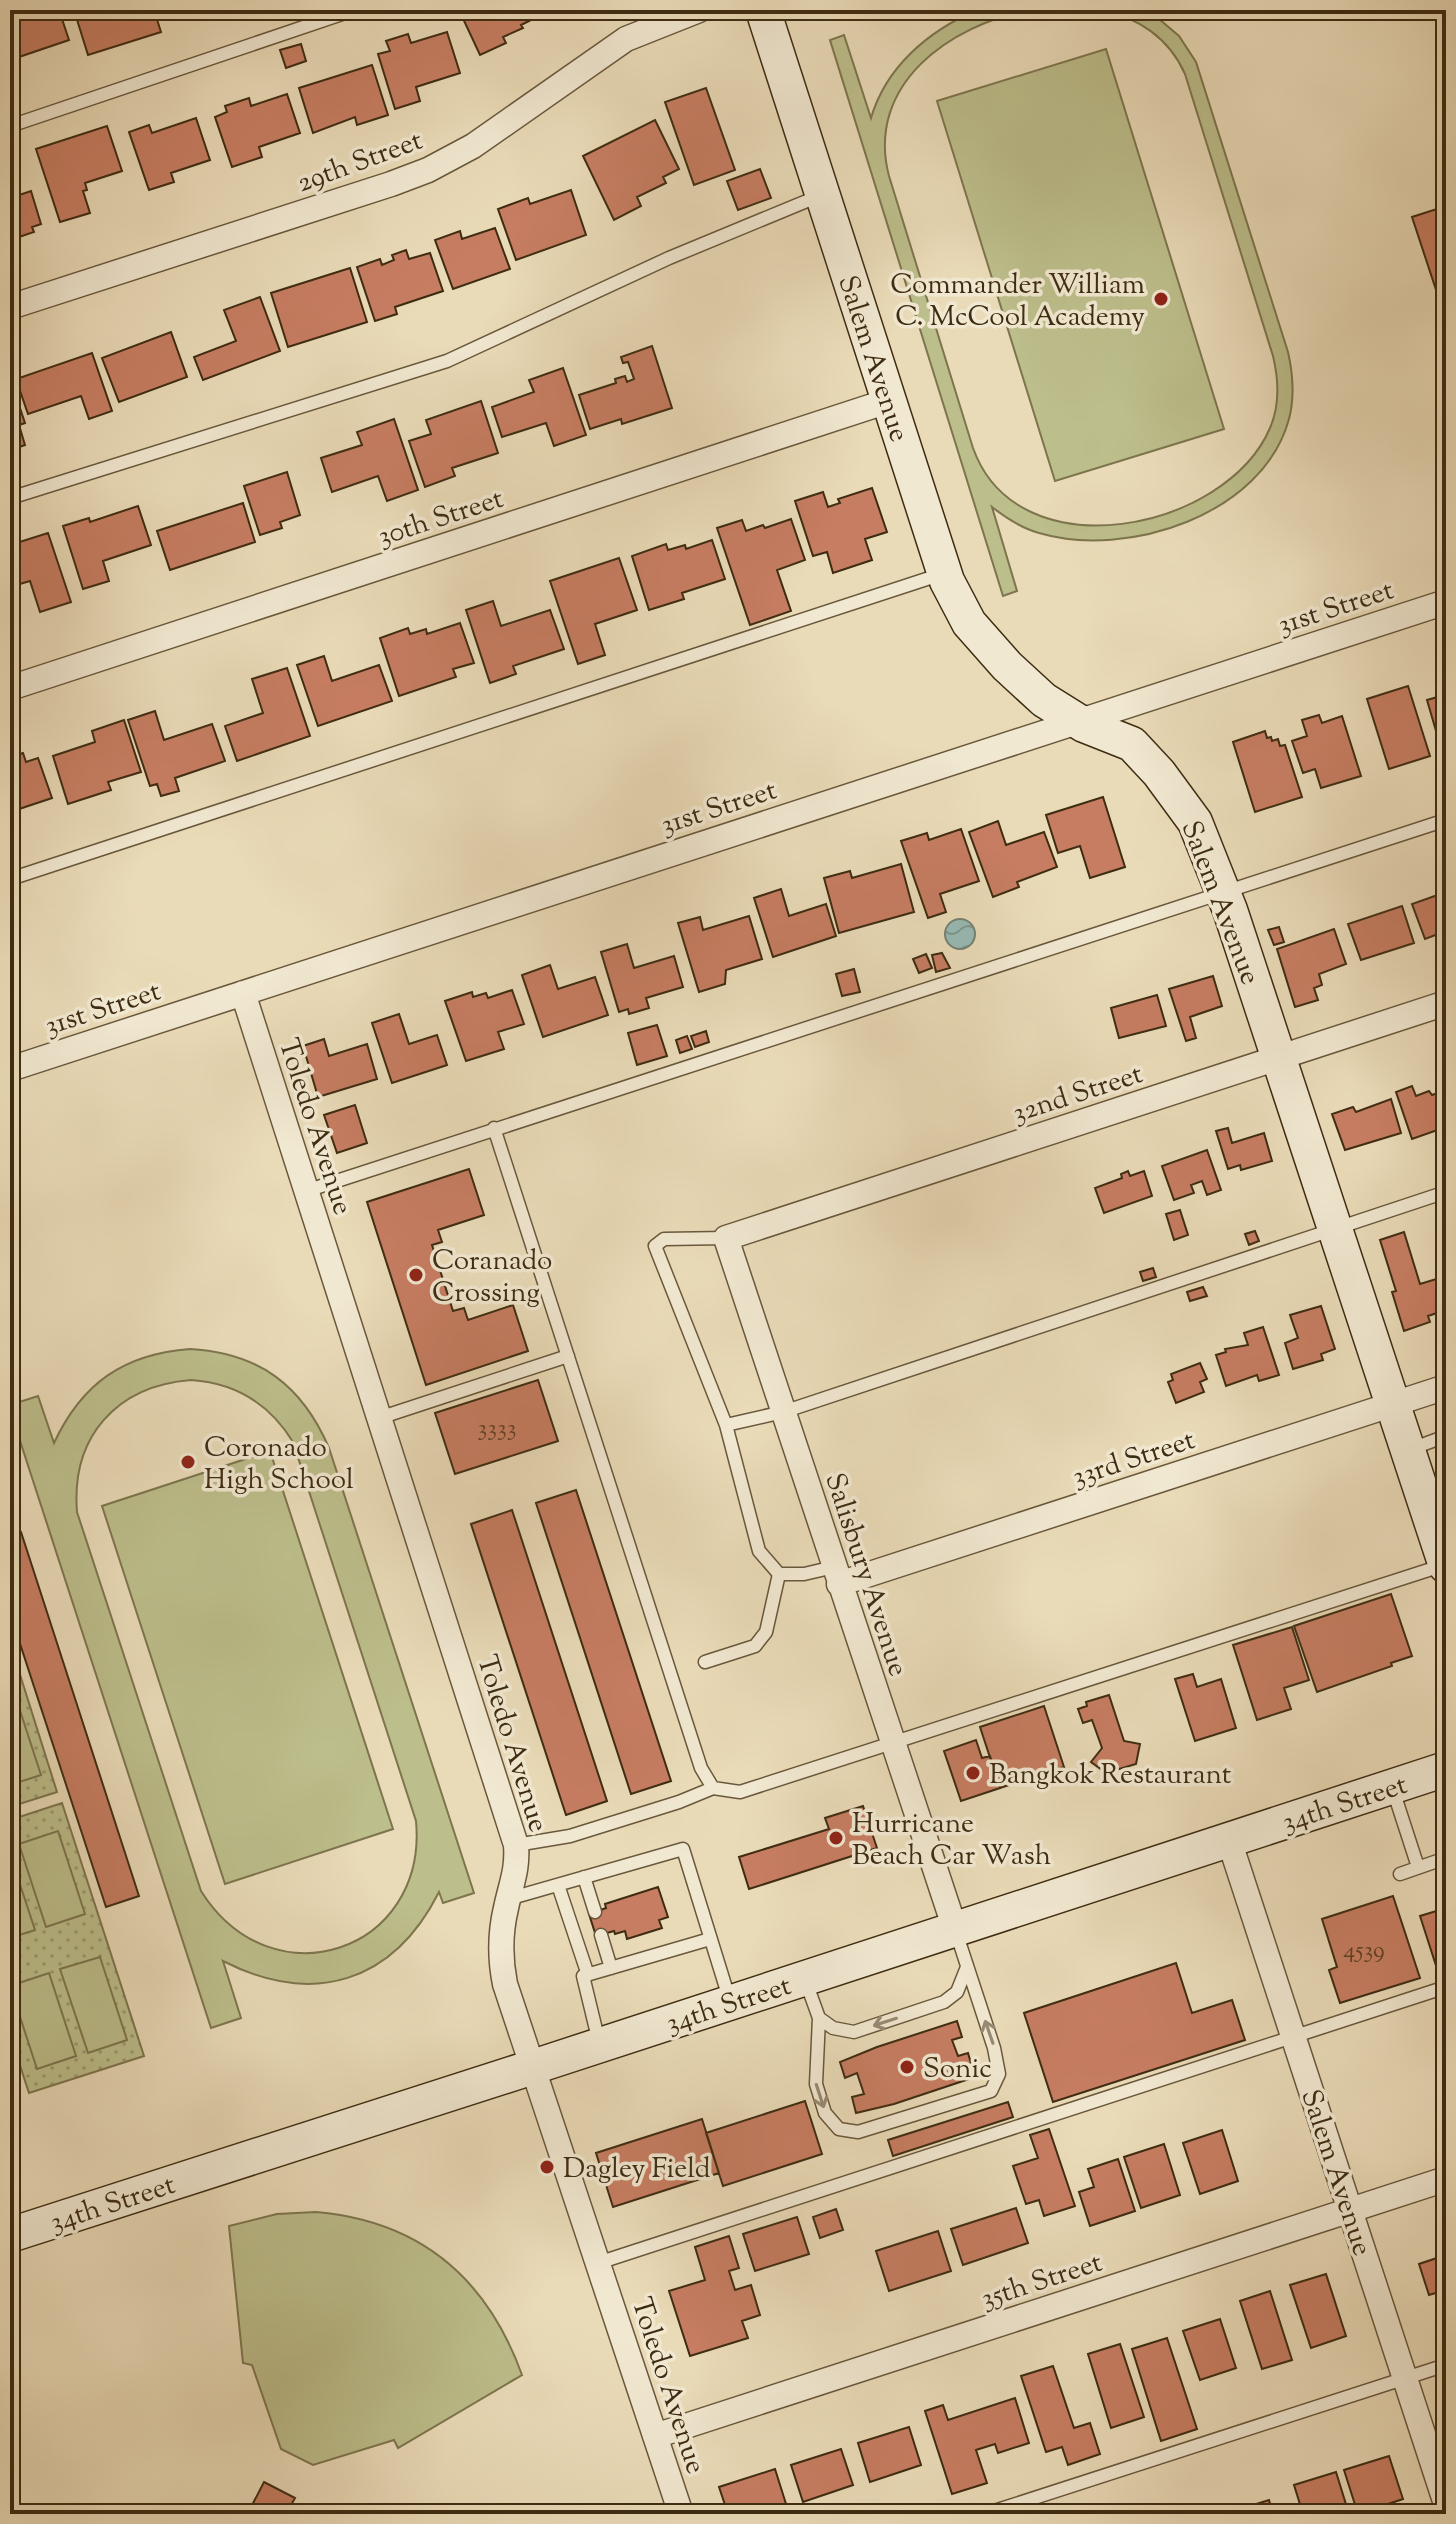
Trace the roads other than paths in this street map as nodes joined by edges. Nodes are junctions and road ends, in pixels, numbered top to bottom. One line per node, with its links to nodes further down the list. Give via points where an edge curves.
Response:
1 (354, 10): 4 (lane)
2 (699, 10): 6 (street, 29th Street, via 626,39 473,146 428,170)
3 (763, 10): 5 (street, Salem Avenue)
4 (10, 126)
5 (822, 195): 7 (street, Salem Avenue); 8 (lane, via 669,258 447,361)
6 (10, 307)
7 (888, 401): 9 (street, Salem Avenue); 11 (street, 30th Street)
8 (10, 498)
9 (944, 574): 12 (street, Salem Avenue, via 969,623 1007,666); 14 (lane)
10 (1446, 602): 12 (street, 31st Street)
11 (10, 688)
12 (1077, 721): 15 (street, Salem Avenue, via 1132,744 1159,773 1195,822); 16 (street, 31st Street)
13 (1446, 820): 15 (lane)
14 (10, 879)
15 (1224, 893): 18 (street, Salem Avenue); 20 (lane)
16 (243, 993): 19 (street, 31st Street); 21 (street, Toledo Avenue)
17 (1446, 1003): 18 (street, 32nd Street)
18 (1279, 1058): 23 (street, Salem Avenue); 24 (street, 32nd Street)
19 (10, 1069)
20 (494, 1128): 21 (lane); 25 (lane)
21 (306, 1191): 29 (street, Toledo Avenue)
22 (1446, 1192): 23 (lane)
23 (1335, 1228): 27 (street, Salem Avenue); 28 (lane)
24 (726, 1238): 28 (street, Salisbury Avenue); 30 (lane, via 664,1239 655,1246)
25 (568, 1356): 29 (lane); 40 (lane, via 701,1768)
26 (1446, 1387): 27 (street, 33rd Street)
27 (1392, 1404): 32 (street, Salem Avenue); 35 (street, 33rd Street)
28 (783, 1412): 30 (lane); 35 (street, Salisbury Avenue)
29 (379, 1418): 42 (street, Toledo Avenue)
30 (726, 1425): 34 (lane, via 759,1551)
31 (1446, 1436): 32 (lane)
32 (1407, 1450): 33 (street, Salem Avenue, via 1430,1498)
33 (1446, 1565): 37 (lane)
34 (779, 1574): 35 (lane); 36 (lane, via 761,1639 755,1646)
35 (837, 1576): 37 (street, Salisbury Avenue)
36 (705, 1662)
37 (893, 1743): 40 (lane, via 740,1792); 50 (street, Salisbury Avenue)
38 (1446, 1769): 39 (street, 34th Street)
39 (1392, 1787): 41 (street, 34th Street); 44 (lane)
40 (713, 1788): 42 (lane, via 570,1836)
41 (1229, 1840): 50 (street, 34th Street); 60 (street, Salem Avenue)
42 (516, 1845): 48 (street, Toledo Avenue)
43 (1446, 1858): 44 (lane)
44 (1418, 1867): 45 (lane)
45 (1400, 1874)
46 (584, 1877): 47 (lane); 49 (lane); 52 (lane, via 683,1849)
47 (558, 1885): 48 (lane); 55 (lane)
48 (508, 1899): 62 (street, Toledo Avenue, via 501,1968)
49 (595, 1912)
50 (955, 1929): 53 (lane); 56 (street, 34th Street)
51 (601, 1935): 54 (lane)
52 (710, 1939): 54 (lane); 58 (lane)
53 (967, 1967): 59 (lane, one-way to 59, via 957,1992 944,2002 854,2032 833,2028); 59 (lane, one-way to 53, via 816,2084 825,2113 839,2129 858,2132 991,2091 999,2074 994,2048)
54 (611, 1968): 55 (lane)
55 (588, 1975): 61 (lane, via 583,1976)
56 (805, 1979): 58 (street, 34th Street); 59 (lane)
57 (1446, 1987): 60 (lane)
58 (730, 2003): 61 (street, 34th Street)
59 (819, 2018)
60 (1293, 2037): 64 (street, Salem Avenue); 66 (lane)
61 (600, 2046): 62 (street, 34th Street)
62 (533, 2067): 65 (street, 34th Street); 66 (street, Toledo Avenue)
63 (1446, 2179): 64 (street, 35th Street)
64 (1350, 2210): 68 (street, Salem Avenue); 69 (street, 35th Street)
65 (10, 2235)
66 (598, 2263): 69 (street, Toledo Avenue)
67 (1446, 2365): 68 (lane)
68 (1405, 2378): 70 (street, Salem Avenue); 72 (lane)
69 (655, 2436): 71 (street, Toledo Avenue)
70 (1446, 2504)
71 (681, 2514)
72 (985, 2514)

